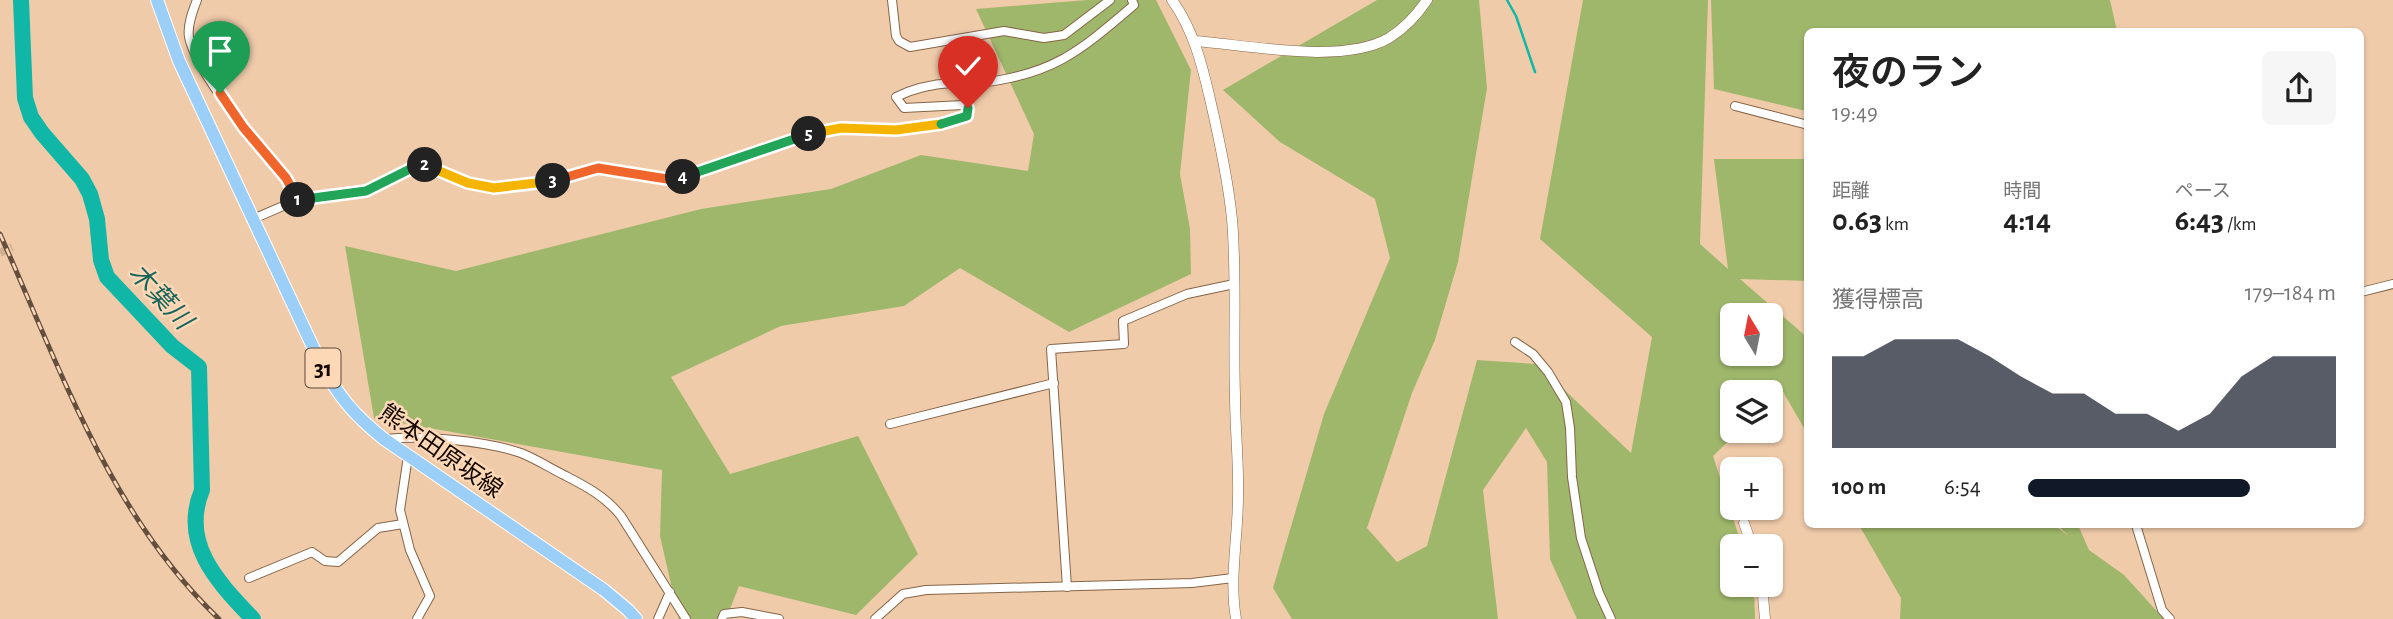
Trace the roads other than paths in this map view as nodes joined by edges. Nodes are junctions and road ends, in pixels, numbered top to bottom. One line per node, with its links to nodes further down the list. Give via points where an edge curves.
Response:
1 (157, 0): 12 (main road, 熊本田原坂線 / 31, via 179,61)
2 (197, 0): 11 (street, via 189,36 200,62 243,127 286,178)
3 (892, 0): 4 (street, via 896,36 910,47 1004,31 1044,38 1063,35)
4 (1110, 0)
5 (1132, 0): 11 (street, via 1134,5 1107,30 1052,66 977,83 951,82 895,97 904,108 968,108 967,116 955,121 896,130 830,130 684,177 667,179 598,168 555,180 494,188 468,183 426,165 366,191)
6 (1172, 0): 8 (street)
7 (1427, 0): 8 (street, via 1406,26 1366,47 1306,51)
8 (1195, 41): 13 (street, via 1232,219)
9 (1735, 106): 10 (street)
10 (1804, 124)
11 (296, 200): 12 (street)
12 (253, 219): 19 (main road, 熊本田原坂線 / 31, via 336,392)
13 (1234, 284): 17 (street, via 1187,294 1123,321 1124,344 1051,349); 26 (street, via 1238,523)
14 (2393, 284): 15 (street)
15 (2364, 291)
16 (1515, 342): 38 (street, via 1533,354 1566,402 1581,538)
17 (1054, 383): 18 (street); 27 (street)
18 (890, 424)
19 (384, 439): 20 (main road, 熊本田原坂線 / 31); 28 (street, via 486,445 519,453 592,490 609,500)
20 (408, 456): 22 (street, via 400,510); 31 (main road, 熊本田原坂線 / 31, via 604,590)
21 (1744, 523): 24 (street)
22 (404, 524): 25 (street, via 378,528 338,562 325,561 312,552); 30 (street, via 430,596)
23 (2137, 528): 40 (street, via 2162,610)
24 (1748, 534)
25 (249, 578)
26 (1233, 578): 27 (street); 37 (street)
27 (1067, 587): 36 (street, via 926,590 903,594)
28 (670, 592): 32 (street); 33 (street)
29 (1763, 597): 39 (street)
30 (417, 619)
31 (636, 619)
32 (658, 619)
33 (686, 619)
34 (722, 619): 35 (street, via 724,614 742,612)
35 (779, 619)
36 (875, 619)
37 (1236, 619)
38 (1611, 619)
39 (1765, 619)
40 (2170, 619)

